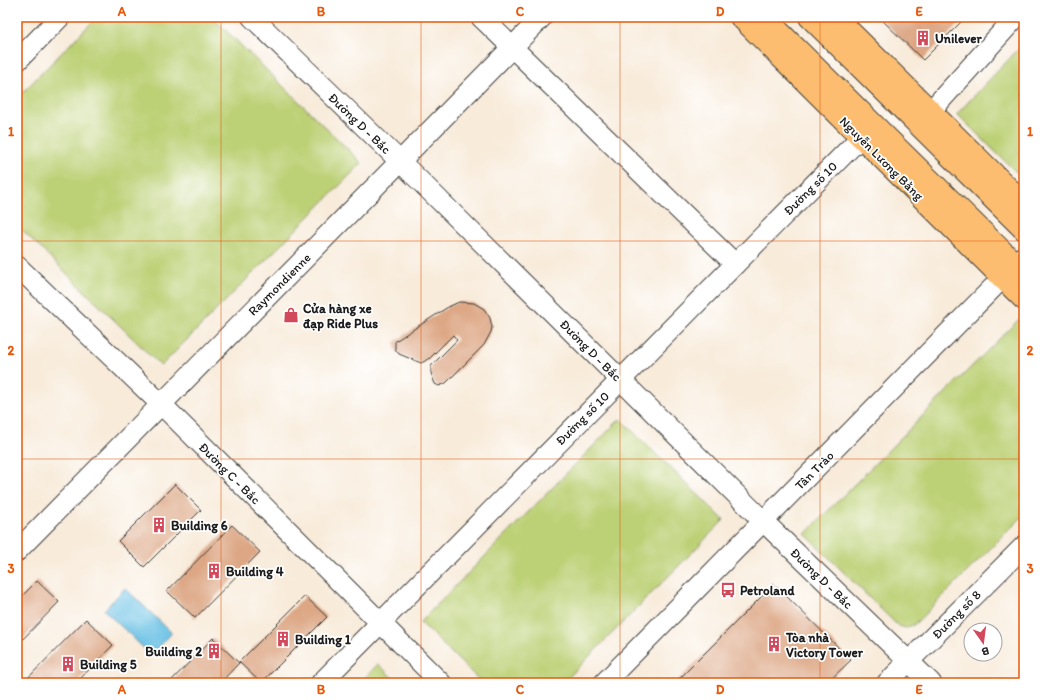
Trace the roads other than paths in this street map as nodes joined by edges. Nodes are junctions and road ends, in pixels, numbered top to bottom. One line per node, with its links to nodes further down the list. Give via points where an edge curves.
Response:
1 (60, 17): 11 (street)
2 (252, 17): 14 (street, Đường D - Bắc)
3 (481, 17): 10 (street)
4 (542, 17): 10 (street, Raymondienne)
5 (741, 17): 13 (main road, Nguyễn Lương Bằng)
6 (764, 17): 19 (main road, Nguyễn Lương Bằng)
7 (810, 17): 12 (main road)
8 (835, 17): 12 (main road)
9 (1016, 17): 12 (street)
10 (512, 48): 14 (street, Raymondienne); 17 (street)
11 (17, 62)
12 (925, 118): 15 (main road); 16 (main road)
13 (861, 137): 17 (street, Đường số 10); 19 (main road, Nguyễn Lương Bằng)
14 (400, 162): 21 (street, Đường D - Bắc); 22 (street, Raymondienne)
15 (1024, 204)
16 (1024, 229)
17 (735, 264): 21 (street, Đường số 10)
18 (17, 266): 22 (street, Đường C - Bắc)
19 (1017, 268): 20 (main road, Nguyễn Lương Bằng); 23 (street, Tân Trào)
20 (1024, 299)
21 (620, 379): 23 (street, Đường D - Bắc); 26 (street, Đường số 10)
22 (160, 404): 25 (street, Raymondienne); 26 (street, Đường C - Bắc)
23 (763, 521): 27 (street, Đường D - Bắc); 30 (street, Tân Trào)
24 (1024, 547): 27 (street, Đường số 8)
25 (17, 551)
26 (380, 623): 28 (street, Đường số 10); 29 (street, Đường C - Bắc)
27 (909, 662): 31 (street, Đường số 8); 32 (street, Đường D - Bắc)
28 (321, 683)
29 (441, 683)
30 (604, 683)
31 (888, 683)
32 (931, 683)

